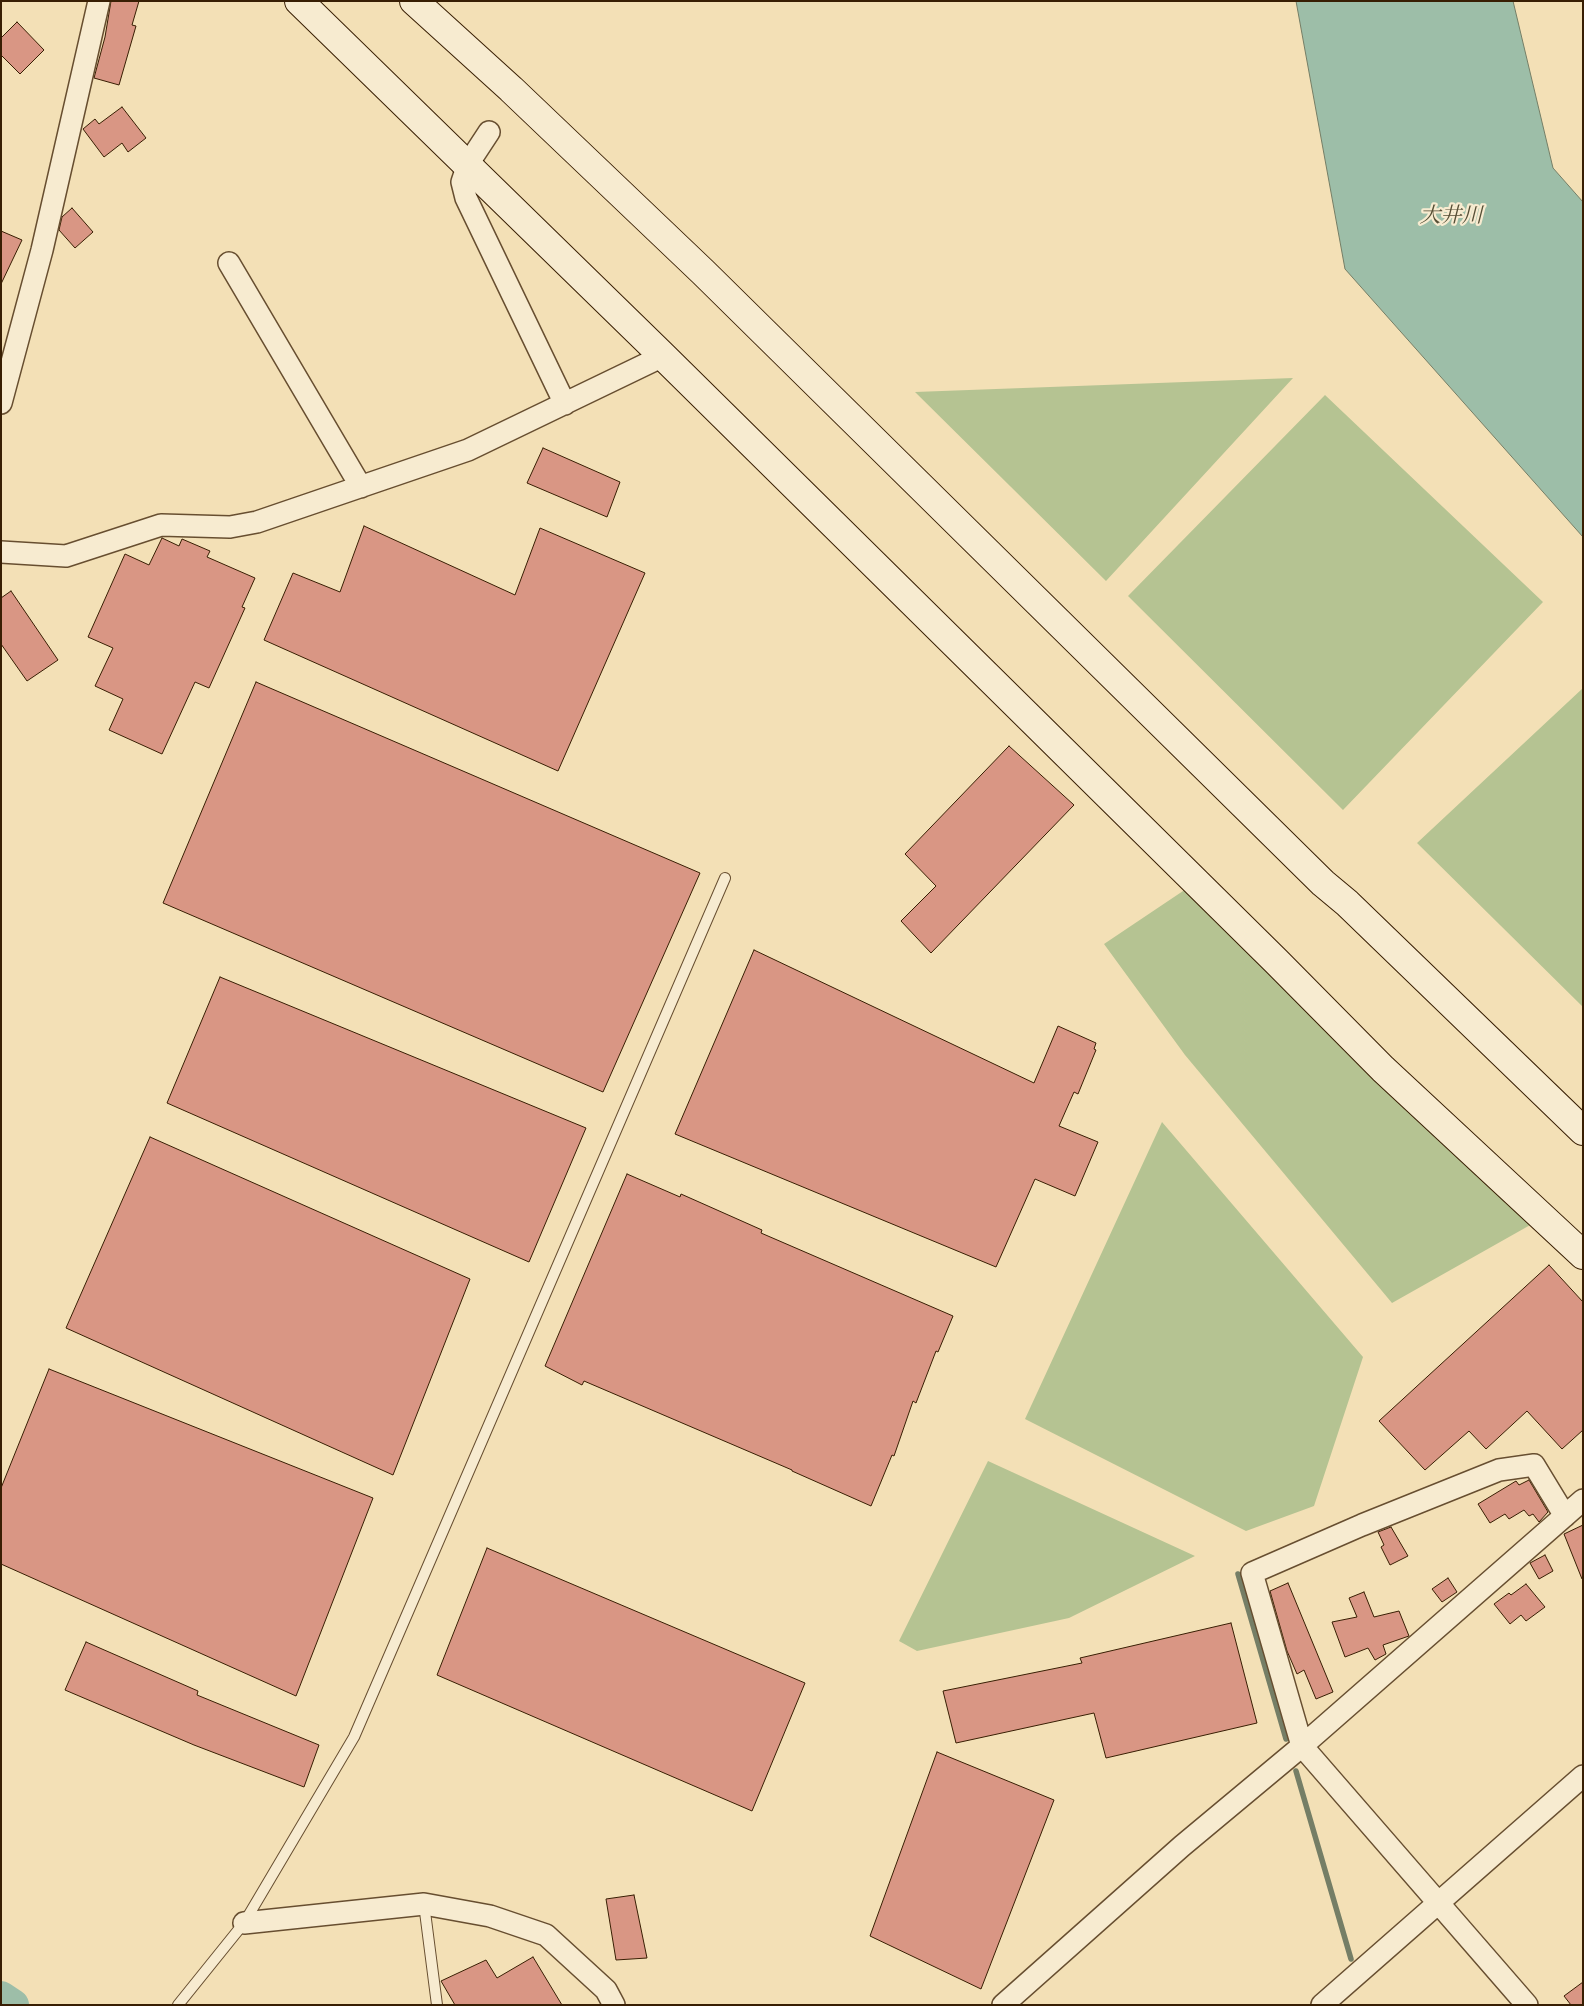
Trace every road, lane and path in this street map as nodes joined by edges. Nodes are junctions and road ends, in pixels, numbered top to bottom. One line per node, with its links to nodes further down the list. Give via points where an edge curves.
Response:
1 (99, 1): 8 (street, via 42,250)
2 (299, 1): 5 (street)
3 (414, 1): 13 (street, via 703,272 1316,876)
4 (490, 132): 5 (street)
5 (468, 164): 7 (street); 9 (street, via 462,182 466,198)
6 (229, 263): 10 (street)
7 (663, 356): 9 (street); 14 (street, via 1382,1069)
8 (1, 403)
9 (565, 404): 10 (street, via 468,450)
10 (360, 487): 11 (street, via 258,522 230,527 161,525 66,556)
11 (1, 552)
12 (725, 878): 21 (lane, via 354,1737)
13 (1583, 1132)
14 (1583, 1255)
15 (1583, 1500): 16 (street)
16 (1565, 1516): 17 (street); 17 (street, via 1534,1465 1499,1470 1252,1573)
17 (1302, 1746): 19 (street); 25 (street, via 1182,1846)
18 (1583, 1776): 19 (street)
19 (1436, 1902): 26 (street); 27 (street)
20 (424, 1904): 21 (street); 23 (lane); 24 (street, via 490,1916 546,1936 606,1990)
21 (244, 1923): 22 (lane)
22 (178, 2005)
23 (437, 2005)
24 (614, 2005)
25 (1003, 2005)
26 (1322, 2005)
27 (1527, 2005)

